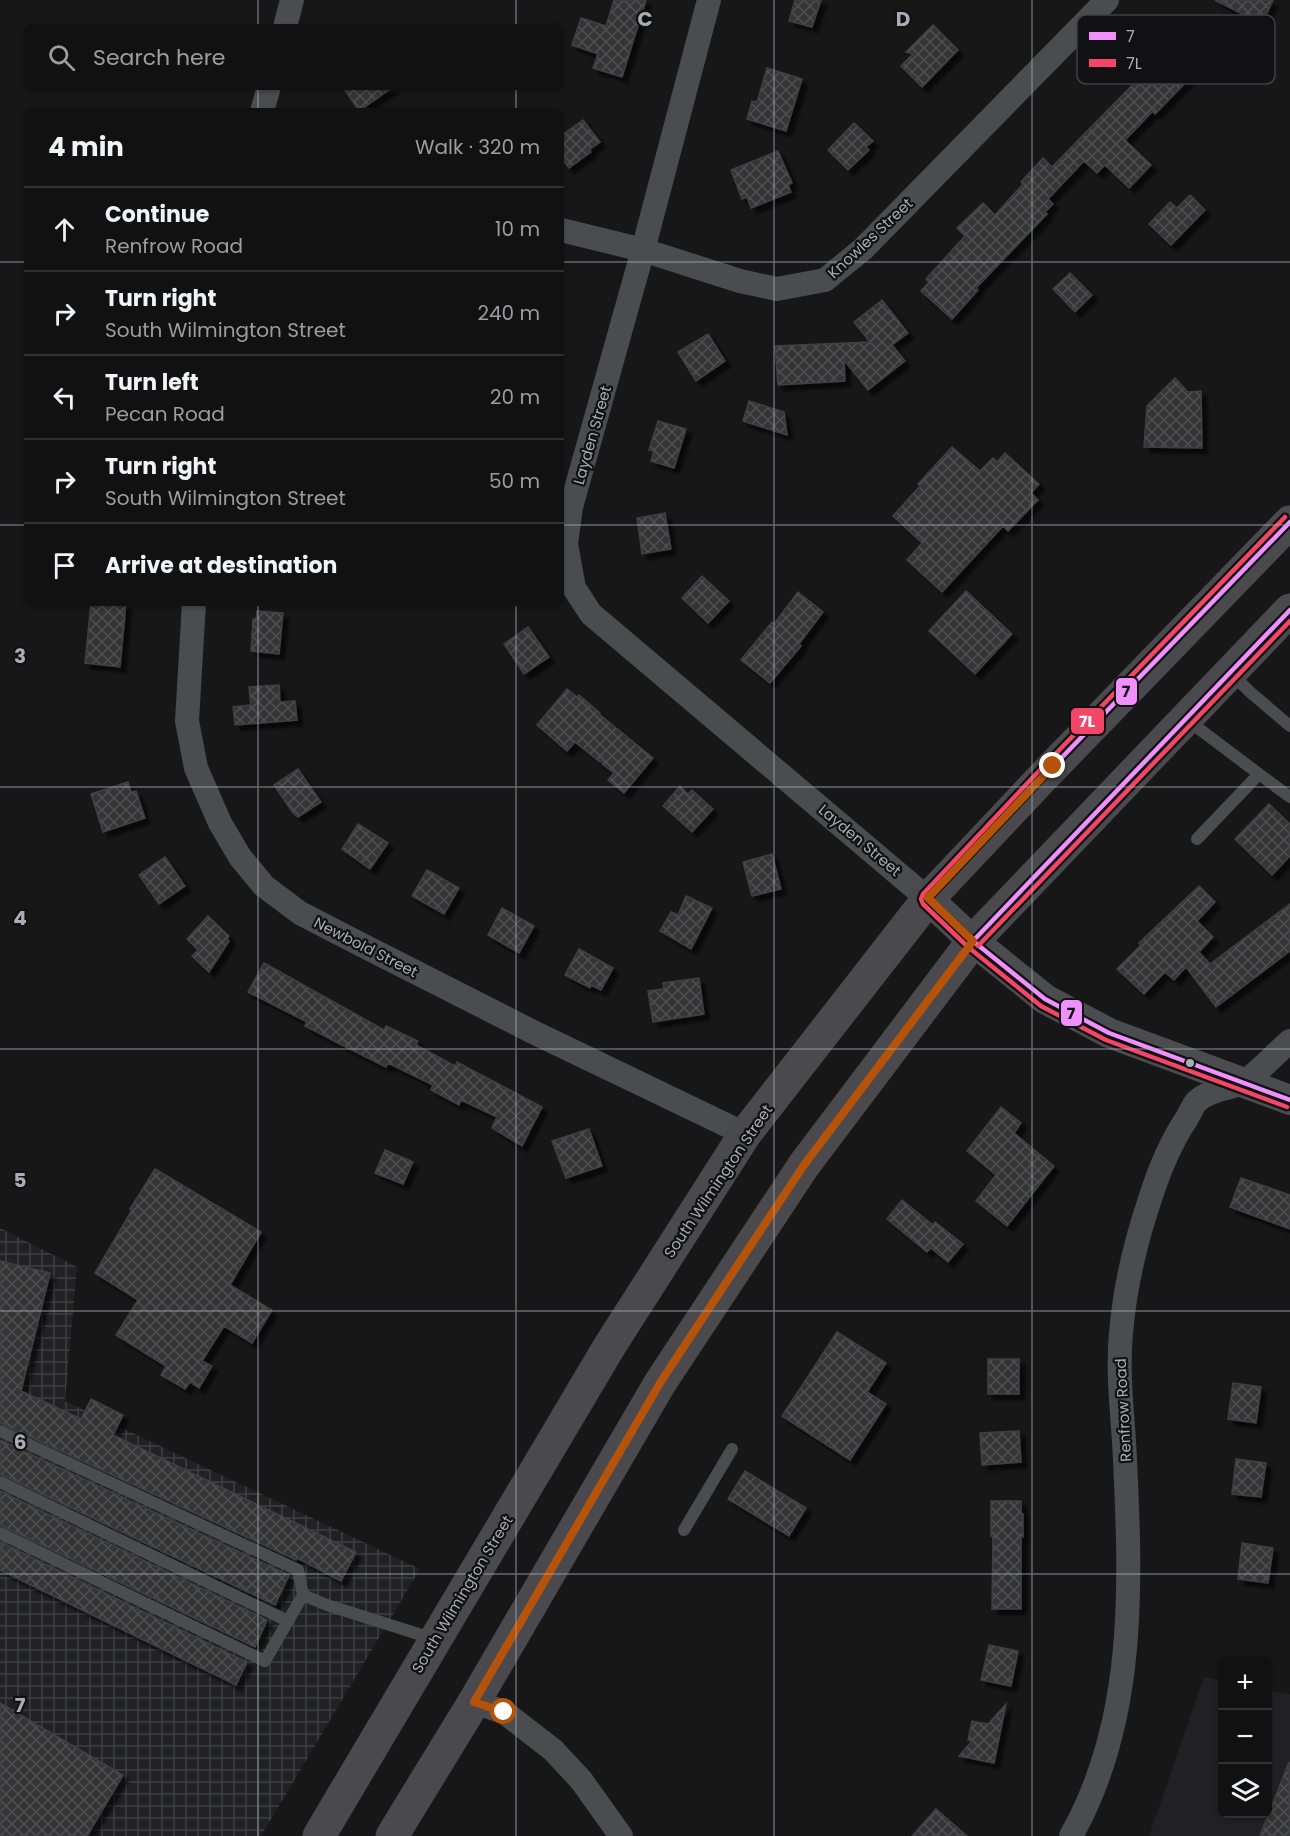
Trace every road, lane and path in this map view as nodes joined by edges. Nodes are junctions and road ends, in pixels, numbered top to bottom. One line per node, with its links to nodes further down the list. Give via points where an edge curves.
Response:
1 (292, 0): 5 (street)
2 (709, 0): 10 (street, Layden Street)
3 (1107, 0): 4 (street, Knowles Street)
4 (1092, 15)
5 (286, 24)
6 (1077, 31): 10 (street, Knowles Street, via 863,249 825,280 777,289)
7 (268, 90): 8 (street)
8 (263, 108)
9 (564, 231): 10 (street, Knowles Street)
10 (643, 250): 20 (street, Layden Street, via 571,507 566,544 574,588 591,614 611,633)
11 (1290, 522): 20 (main road, South Wilmington Street)
12 (194, 606): 25 (street, Newbold Street, via 187,721 196,768 225,831 264,886 300,913 348,938)
13 (1290, 610): 14 (main road)
14 (1230, 672): 15 (main road); 16 (lane)
15 (1186, 719): 17 (lane); 21 (main road)
16 (1290, 726)
17 (1259, 774): 18 (lane); 19 (lane)
18 (1290, 797)
19 (1197, 839)
20 (928, 898): 21 (street); 25 (main road, South Wilmington Street)
21 (973, 941): 23 (street, via 1045,999 1109,1033); 34 (main road, via 804,1165 741,1259 660,1383)
22 (1290, 1041): 23 (street, Renfrow Road)
23 (1243, 1082): 24 (street); 38 (street, Renfrow Road, via 1197,1102 1172,1140 1133,1254 1120,1334 1128,1514 1129,1610 1125,1657 1119,1700 1105,1751)
24 (1290, 1100)
25 (746, 1134): 33 (main road, South Wilmington Street, via 609,1347)
26 (0, 1431): 31 (lane, via 298,1570)
27 (732, 1449): 29 (lane)
28 (0, 1482): 32 (lane)
29 (684, 1530)
30 (0, 1533): 32 (lane, via 265,1661)
31 (303, 1595): 32 (lane); 33 (lane)
32 (288, 1621)
33 (435, 1640): 35 (main road, South Wilmington Street)
34 (474, 1702): 36 (main road); 37 (street, via 504,1712 553,1750 581,1780)
35 (319, 1836)
36 (392, 1836)
37 (621, 1836)
38 (1071, 1836)

